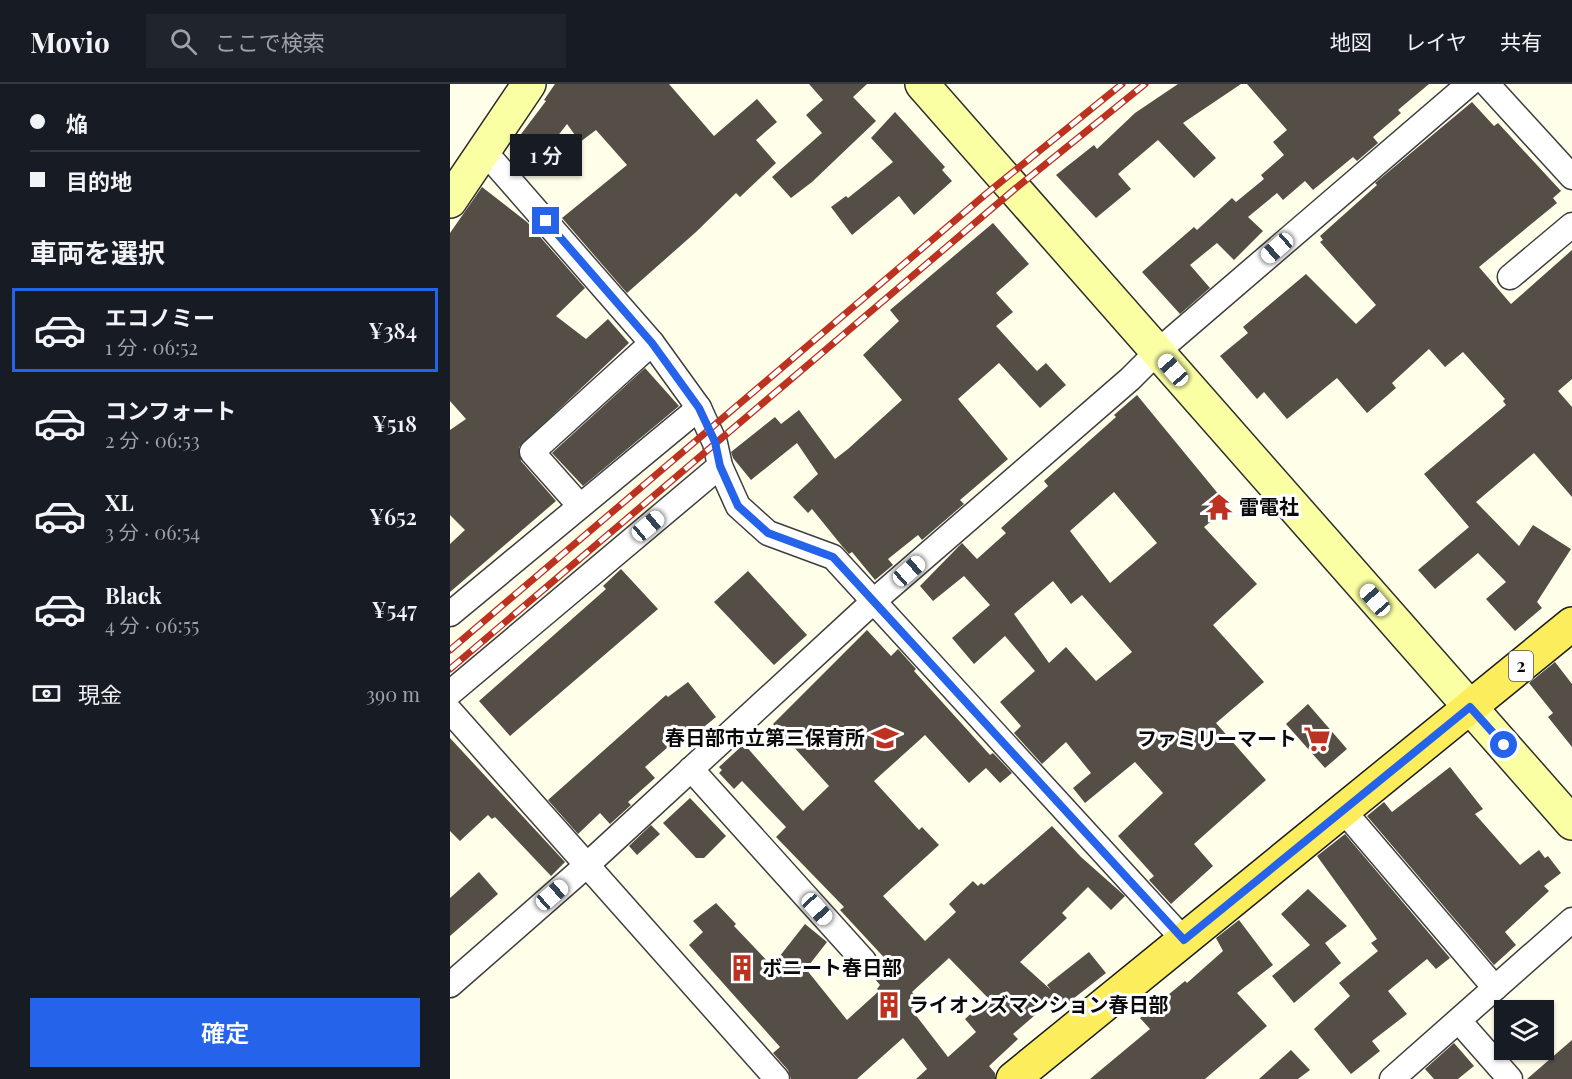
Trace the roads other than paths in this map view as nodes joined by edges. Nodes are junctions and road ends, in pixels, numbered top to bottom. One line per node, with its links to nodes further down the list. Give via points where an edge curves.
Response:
1 (529, 84): 5 (street)
2 (922, 84): 11 (street)
3 (1469, 84): 11 (street)
4 (1487, 84): 6 (street)
5 (485, 152): 7 (street); 10 (street)
6 (1572, 177)
7 (450, 201)
8 (1572, 225): 9 (street)
9 (1510, 277)
10 (652, 343): 12 (street); 14 (street, via 532,452)
11 (1156, 352): 15 (street, via 1130,379); 19 (street)
12 (699, 408): 13 (street, via 715,442); 14 (street)
13 (720, 466): 15 (street, via 738,506 768,533 833,557); 18 (street)
14 (580, 506): 16 (street)
15 (875, 600): 21 (street); 26 (street)
16 (450, 614)
17 (1572, 624): 19 (main road, 2)
18 (450, 693)
19 (1470, 707): 22 (main road, 2); 23 (street)
20 (450, 711): 24 (street)
21 (692, 769): 24 (street); 27 (street)
22 (1343, 810): 26 (main road, 2); 29 (street)
23 (1572, 823)
24 (587, 865): 28 (street); 31 (street)
25 (1572, 920): 29 (street)
26 (1184, 940): 32 (main road, 2)
27 (864, 961)
28 (450, 985)
29 (1495, 988): 30 (street)
30 (1459, 1021): 33 (street); 34 (street)
31 (777, 1079)
32 (1013, 1079)
33 (1392, 1079)
34 (1510, 1079)

